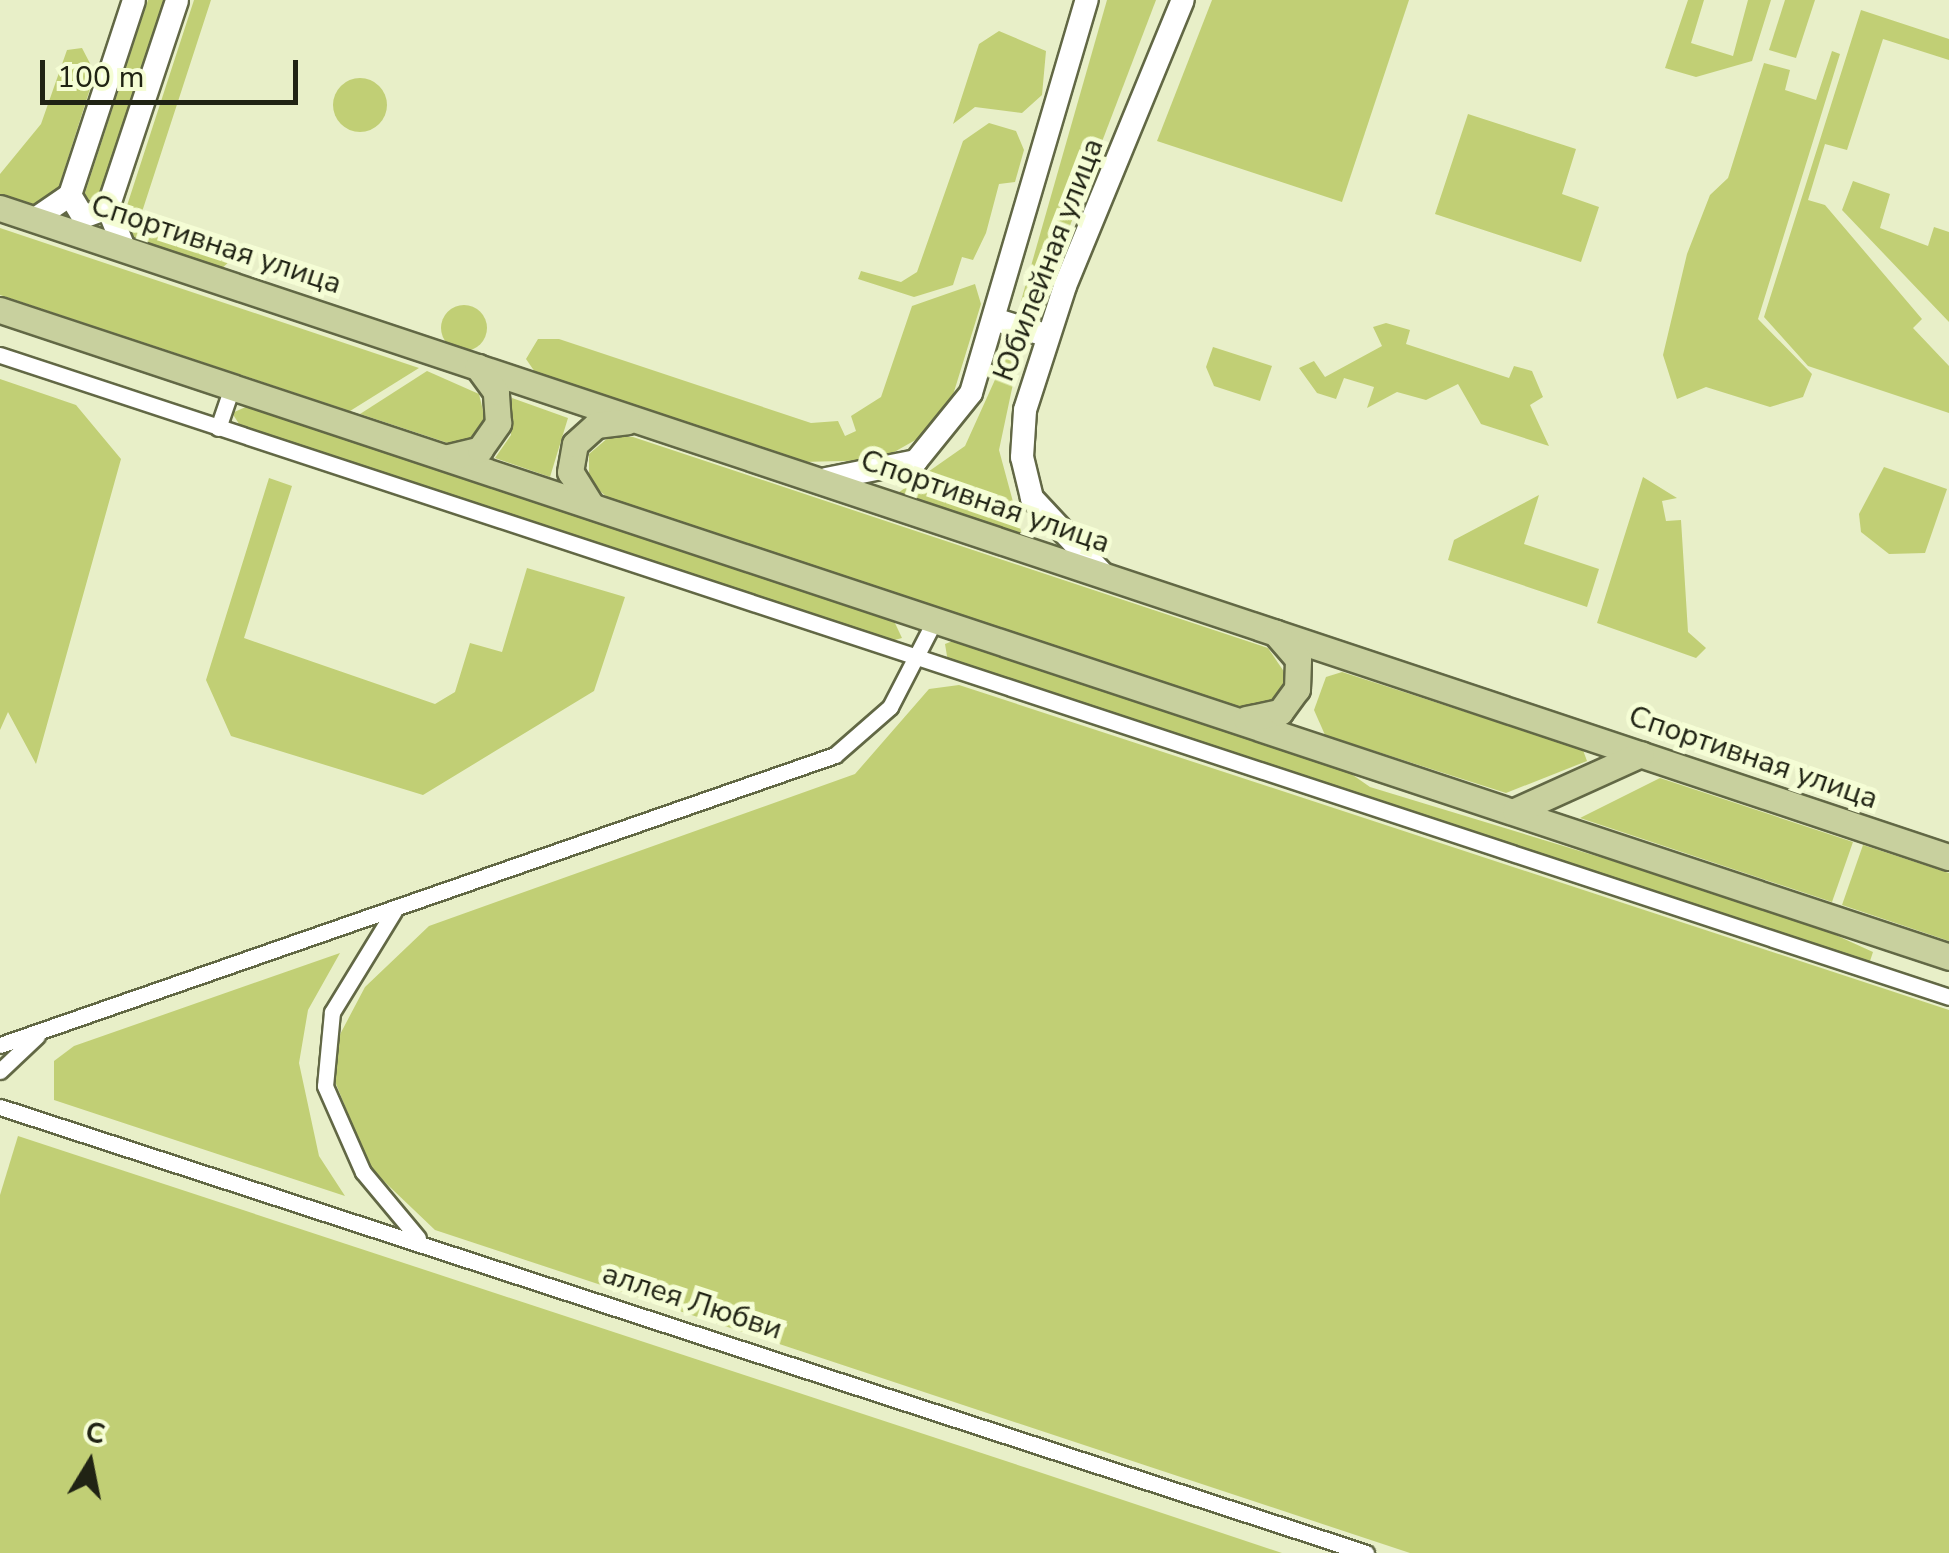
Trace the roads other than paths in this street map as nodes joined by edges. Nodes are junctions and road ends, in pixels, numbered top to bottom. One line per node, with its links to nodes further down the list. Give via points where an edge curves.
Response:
1 (134, 0): 5 (main road)
2 (177, 0): 7 (main road)
3 (1087, 0): 11 (main road, Юбилейная улица)
4 (1183, 0): 12 (main road, Юбилейная улица)
5 (70, 195): 7 (main road, via 83,217); 8 (main road)
6 (0, 208): 8 (main road, Спортивная улица)
7 (108, 208): 9 (main road)
8 (35, 219): 9 (main road, Спортивная улица)
9 (124, 248): 14 (main road, Спортивная улица)
10 (0, 310): 15 (main road)
11 (997, 320): 12 (main road); 19 (main road, Юбилейная улица, via 971,393 935,446 890,474)
12 (1048, 336): 21 (main road, Юбилейная улица, via 1025,410 1025,477 1047,522)
13 (0, 355): 17 (street)
14 (478, 367): 16 (main road, Спортивная улица); 18 (main road, via 496,392 498,424 480,449)
15 (232, 387): 17 (street); 18 (main road)
16 (647, 424): 19 (main road, Спортивная улица); 20 (main road, via 610,421 576,444 574,487)
17 (218, 428): 24 (street)
18 (449, 457): 20 (main road)
19 (812, 478): 21 (main road, Спортивная улица)
20 (597, 509): 22 (main road)
21 (1109, 578): 23 (main road, Спортивная улица)
22 (935, 620): 24 (street); 25 (main road)
23 (1274, 632): 25 (main road, via 1298,660 1297,689 1280,712); 26 (main road, Спортивная улица)
24 (922, 658): 29 (street, via 890,707 835,755); 31 (street)
25 (1241, 719): 27 (main road)
26 (1640, 754): 27 (main road); 28 (main road, Спортивная улица)
27 (1515, 811): 30 (main road)
28 (1949, 857)
29 (394, 911): 32 (street); 36 (street, via 332,1012 325,1086 363,1172)
30 (1949, 957)
31 (1949, 997)
32 (42, 1031): 33 (street); 34 (street)
33 (0, 1044)
34 (0, 1072)
35 (0, 1108): 36 (street, аллея Любви)
36 (420, 1241): 37 (street, аллея Любви)
37 (1366, 1553)

